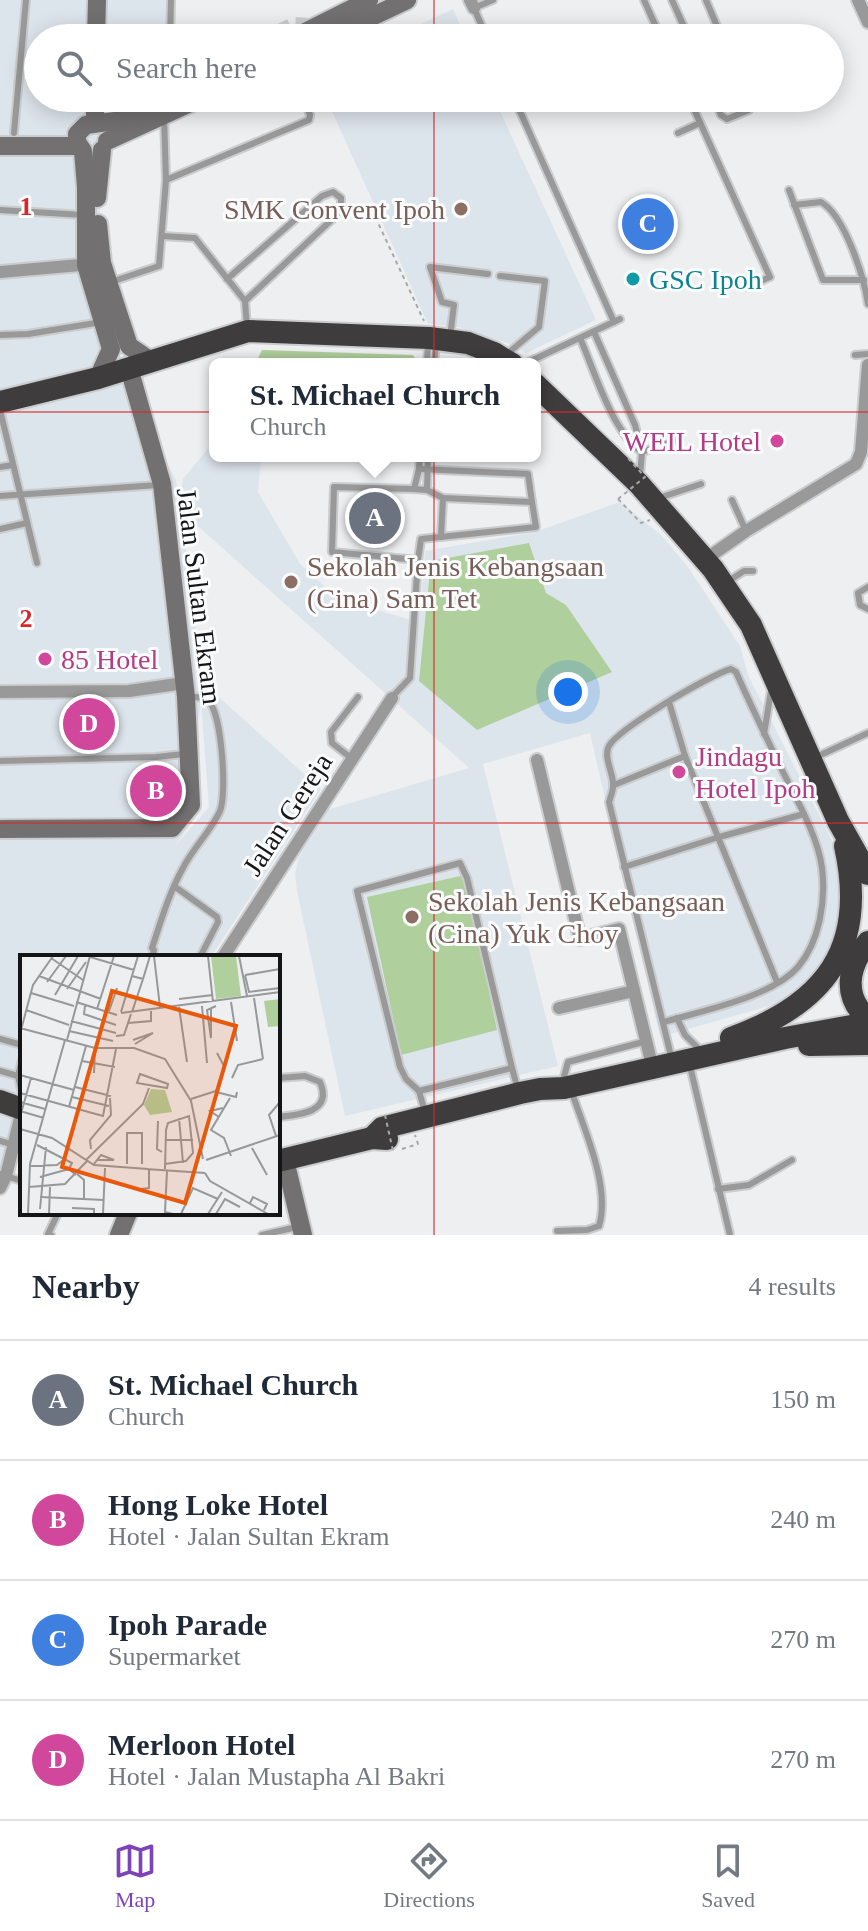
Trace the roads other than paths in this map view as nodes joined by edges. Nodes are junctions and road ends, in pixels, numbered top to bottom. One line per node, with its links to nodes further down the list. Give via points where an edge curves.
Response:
1 (26, 0): 33 (lane)
2 (97, 0): 14 (street)
3 (171, 0): 15 (lane)
4 (369, 0): 12 (street)
5 (407, 0): 17 (street)
6 (493, 0): 11 (lane)
7 (644, 0): 19 (lane)
8 (672, 0): 20 (lane)
9 (706, 0): 21 (lane)
10 (858, 0): 13 (street)
11 (472, 4): 18 (lane)
12 (334, 8): 16 (street)
13 (868, 22)
14 (96, 24)
15 (170, 24)
16 (312, 24)
17 (356, 24)
18 (481, 24)
19 (655, 24)
20 (683, 24)
21 (716, 24)
22 (97, 112): 32 (street)
23 (144, 112): 32 (street)
24 (169, 112): 35 (lane)
25 (309, 112): 35 (lane, via 309,120)
26 (520, 112): 53 (lane, via 617,321)
27 (695, 112): 30 (lane)
28 (720, 112): 29 (lane, via 727,119)
29 (744, 112)
30 (700, 123): 31 (lane); 48 (lane, via 770,277)
31 (678, 133)
32 (101, 135): 34 (street, via 93,154); 34 (street, via 82,127); 41 (street)
33 (5, 137): 34 (street)
34 (80, 144): 39 (street)
35 (166, 180): 40 (lane)
36 (789, 190): 37 (lane)
37 (794, 205): 46 (lane, via 829,206); 46 (lane, via 823,280)
38 (0, 210): 39 (lane)
39 (86, 215): 41 (street)
40 (162, 236): 45 (lane, via 195,238); 47 (lane, via 159,266)
41 (94, 264): 42 (street); 47 (street); 51 (street)
42 (0, 272)
43 (488, 274): 56 (lane, via 430,267 442,302 454,305)
44 (500, 276): 62 (lane, via 545,281 539,327)
45 (227, 279): 49 (lane); 49 (lane, via 322,196 333,192 341,198 341,211)
46 (864, 280): 50 (lane)
47 (108, 283): 64 (street, via 129,346)
48 (747, 287)
49 (245, 301): 52 (lane)
50 (868, 304)
51 (102, 322): 54 (lane); 67 (street, via 111,349)
52 (248, 331): 56 (highway); 64 (highway)
53 (594, 332): 55 (lane); 74 (lane)
54 (0, 335)
55 (580, 338): 63 (lane); 74 (lane, via 622,431)
56 (438, 339): 59 (lane); 60 (lane); 61 (highway, via 468,343)
57 (868, 354): 58 (lane)
58 (855, 355)
59 (430, 358)
60 (435, 358)
61 (504, 358)
62 (516, 358)
63 (524, 358)
64 (151, 361): 66 (highway)
65 (868, 365): 71 (street)
66 (129, 368): 67 (highway); 83 (street, Jalan Sultan Ekram)
67 (98, 378): 69 (highway)
68 (541, 389): 76 (highway)
69 (0, 402)
70 (0, 410): 73 (lane)
71 (865, 431): 75 (street)
72 (680, 439): 74 (lane)
73 (4, 442): 79 (lane)
74 (642, 452): 87 (lane)
75 (864, 460): 95 (street)
76 (623, 461): 87 (highway); 104 (highway, via 638,502 703,573 722,602)
77 (420, 462): 81 (lane)
78 (428, 462): 82 (lane)
79 (13, 465): 80 (lane); 88 (lane)
80 (0, 467)
81 (419, 469): 82 (lane); 85 (lane)
82 (428, 469): 86 (lane); 92 (lane, via 528,474)
83 (162, 484): 88 (lane); 106 (street, Jalan Sultan Ekram)
84 (701, 484): 87 (lane, via 671,496)
85 (414, 489): 86 (lane); 98 (lane, via 334,487 332,552)
86 (427, 490): 90 (lane)
87 (645, 492): 97 (highway)
88 (20, 493): 89 (lane); 93 (lane)
89 (0, 496)
90 (443, 498): 92 (lane); 96 (lane)
91 (732, 500): 95 (lane)
92 (532, 502): 96 (lane, via 536,527)
93 (27, 523): 94 (lane); 99 (lane)
94 (0, 529)
95 (746, 531): 97 (street)
96 (441, 537): 98 (lane, via 421,539)
97 (706, 559): 101 (highway)
98 (418, 560): 109 (lane, via 410,678)
99 (37, 563)
100 (753, 571): 101 (lane)
101 (724, 584): 104 (highway)
102 (868, 587): 103 (lane, via 858,593 860,605)
103 (868, 609)
104 (744, 613): 105 (highway)
105 (773, 675): 112 (lane); 117 (highway)
106 (185, 690): 107 (street); 113 (street, Jalan Sultan Ekram); 126 (lane, via 211,703 218,721 221,809)
107 (0, 692)
108 (358, 697): 115 (lane, via 331,732 332,743)
109 (392, 698): 115 (street, Jalan Gereja)
110 (669, 702): 112 (lane, via 731,669); 114 (lane); 119 (lane, via 609,746)
111 (868, 733): 117 (lane)
112 (764, 734): 120 (lane)
113 (190, 753): 118 (lane); 122 (street, Jalan Sultan Ekram, via 191,805 172,828)
114 (685, 756): 119 (lane); 123 (lane)
115 (351, 758): 130 (street, Jalan Gereja)
116 (537, 760): 132 (street, via 580,939 619,929)
117 (811, 760): 121 (highway)
118 (0, 761)
119 (614, 785): 124 (lane, via 609,802)
120 (804, 814): 123 (lane); 131 (lane, via 821,866 823,899 815,937 798,967)
121 (838, 821): 125 (highway); 140 (highway, via 853,902 849,934 835,964 809,996 781,1017)
122 (0, 829)
123 (719, 837): 124 (lane); 131 (lane)
124 (624, 867): 136 (lane)
125 (868, 874)
126 (174, 886): 128 (lane); 129 (lane, via 217,917)
127 (868, 942): 135 (highway, via 854,963 850,985 854,1002)
128 (153, 955)
129 (201, 955)
130 (224, 955)
131 (777, 982): 134 (lane, via 731,1004)
132 (634, 991): 133 (street); 140 (street)
133 (559, 1008)
134 (677, 1018): 136 (lane); 140 (lane, via 685,1035)
135 (868, 1021): 144 (highway)
136 (664, 1022): 140 (lane)
137 (0, 1039): 138 (lane)
138 (20, 1044)
139 (868, 1044): 140 (highway)
140 (672, 1055): 144 (highway); 144 (highway, via 658,1073); 148 (lane, via 568,1062); 161 (lane)
141 (20, 1068): 145 (lane)
142 (512, 1068): 149 (lane); 149 (lane, via 460,863 357,891 400,1067); 150 (lane)
143 (0, 1071): 145 (lane)
144 (622, 1074): 148 (highway)
145 (18, 1076): 147 (lane)
146 (280, 1078): 154 (lane, via 305,1076 320,1082 323,1090 323,1103 317,1108)
147 (20, 1086)
148 (565, 1088): 150 (highway); 155 (highway, via 542,1102); 165 (lane, via 595,1164 604,1211 599,1226)
149 (419, 1091): 155 (lane)
150 (520, 1093): 155 (highway)
151 (20, 1097): 152 (highway)
152 (0, 1101)
153 (20, 1109): 157 (street)
154 (280, 1117)
155 (421, 1125): 159 (highway, via 382,1128 372,1138)
156 (0, 1141): 157 (lane)
157 (14, 1145): 160 (street)
158 (792, 1160): 161 (lane, via 749,1185)
159 (282, 1161): 164 (street)
160 (2, 1180)
161 (718, 1189): 169 (lane)
162 (57, 1215): 166 (lane)
163 (127, 1215): 167 (street)
164 (302, 1230): 168 (lane)
165 (557, 1231)
166 (49, 1235)
167 (119, 1235)
168 (262, 1235)
169 (730, 1235)

